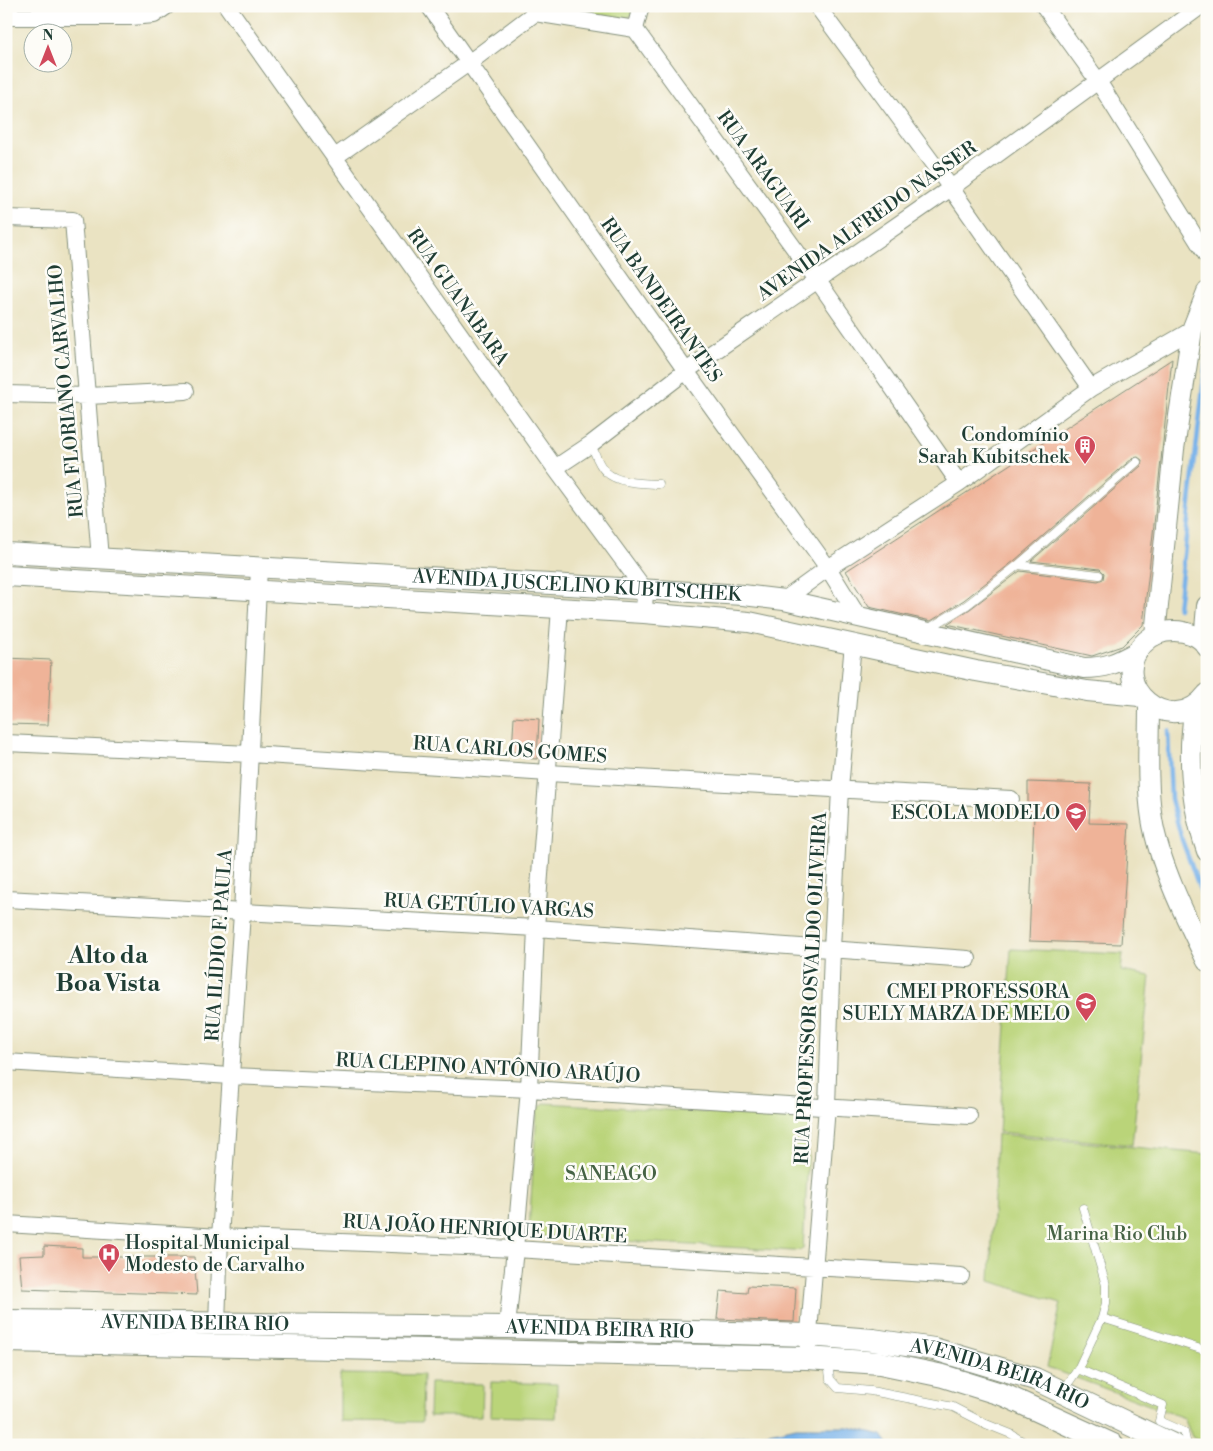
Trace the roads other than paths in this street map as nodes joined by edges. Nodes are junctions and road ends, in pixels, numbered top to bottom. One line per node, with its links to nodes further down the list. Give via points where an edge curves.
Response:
1 (167, 6): 9 (street, via 154,15 130,18)
2 (227, 6): 13 (street, RUA GUANABARA)
3 (430, 6): 11 (street, RUA BANDEIRANTES)
4 (641, 6): 10 (street)
5 (817, 6): 14 (street)
6 (1044, 6): 12 (street)
7 (1192, 9): 12 (street, AVENIDA ALFREDO NASSER)
8 (535, 10): 10 (street); 11 (street)
9 (6, 17)
10 (636, 29): 17 (street, RUA ARAGUARI)
11 (470, 62): 13 (street); 20 (street, RUA BANDEIRANTES)
12 (1098, 82): 14 (street, AVENIDA ALFREDO NASSER); 16 (street)
13 (335, 157): 27 (street, RUA GUANABARA)
14 (951, 188): 17 (street, AVENIDA ALFREDO NASSER); 21 (street)
15 (6, 218): 24 (street, RUA FLORIANO CARVALHO, via 72,220)
16 (1207, 256)
17 (818, 281): 20 (street, AVENIDA ALFREDO NASSER); 28 (street, RUA ARAGUARI)
18 (1207, 292): 19 (street)
19 (1192, 330): 21 (street); 48 (street, via 1174,448)
20 (686, 371): 25 (street, AVENIDA ALFREDO NASSER); 34 (street, RUA BANDEIRANTES)
21 (1091, 388): 28 (street)
22 (186, 391): 24 (street)
23 (6, 394): 24 (street)
24 (88, 396): 31 (street, RUA FLORIANO CARVALHO, via 93,490)
25 (591, 444): 27 (street, AVENIDA ALFREDO NASSER); 29 (lane, via 599,463 617,479)
26 (1137, 462): 32 (lane)
27 (555, 468): 40 (street, RUA GUANABARA)
28 (959, 483): 34 (street)
29 (659, 484)
30 (6, 554): 31 (street, AVENIDA JUSCELINO KUBITSCHEK)
31 (106, 559): 33 (street, AVENIDA JUSCELINO KUBITSCHEK); 38 (street)
32 (1018, 566): 35 (lane); 47 (lane, via 967,605)
33 (259, 568): 37 (street, AVENIDA JUSCELINO KUBITSCHEK); 39 (street, RUA ILÍDIO F. PAULA)
34 (828, 568): 41 (street); 46 (street, RUA BANDEIRANTES)
35 (1099, 575)
36 (6, 576): 38 (street, AVENIDA JUSCELINO KUBITSCHEK)
37 (487, 581): 40 (street, AVENIDA JUSCELINO KUBITSCHEK); 42 (street)
38 (113, 582): 39 (street, AVENIDA JUSCELINO KUBITSCHEK)
39 (258, 590): 42 (street, AVENIDA JUSCELINO KUBITSCHEK); 55 (street, RUA ILÍDIO F. PAULA)
40 (645, 590): 41 (street, AVENIDA JUSCELINO KUBITSCHEK); 45 (street)
41 (784, 600): 46 (street, AVENIDA JUSCELINO KUBITSCHEK)
42 (485, 604): 44 (street, AVENIDA JUSCELINO KUBITSCHEK)
43 (1207, 606): 50 (street)
44 (560, 608): 45 (street, AVENIDA JUSCELINO KUBITSCHEK); 56 (street)
45 (644, 613): 49 (street, AVENIDA JUSCELINO KUBITSCHEK, via 748,622)
46 (859, 618): 47 (street, AVENIDA JUSCELINO KUBITSCHEK)
47 (922, 632): 51 (street, AVENIDA JUSCELINO KUBITSCHEK, via 1084,668 1102,668)
48 (1155, 635): 50 (street, via 1182,631); 51 (street, AVENIDA JUSCELINO KUBITSCHEK)
49 (853, 643): 52 (street, AVENIDA JUSCELINO KUBITSCHEK, via 976,670); 57 (street, RUA PROFESSOR OSVALDO OLIVEIRA)
50 (1206, 645)
51 (1137, 652): 52 (street, via 1132,674 1134,686)
52 (1144, 700): 53 (street, AVENIDA JUSCELINO KUBITSCHEK, via 1160,710 1172,712); 65 (street, via 1148,781 1157,841)
53 (1202, 701): 59 (street, via 1191,773 1194,803)
54 (6, 743): 55 (street, RUA CARLOS GOMES)
55 (250, 754): 56 (street, RUA CARLOS GOMES); 61 (street, RUA ILÍDIO F. PAULA)
56 (548, 773): 57 (street, RUA CARLOS GOMES); 62 (street)
57 (840, 789): 58 (street, RUA CARLOS GOMES); 63 (street, RUA PROFESSOR OSVALDO OLIVEIRA)
58 (1011, 798)
59 (1207, 851)
60 (6, 899): 61 (street, RUA GETÚLIO VARGAS)
61 (242, 912): 62 (street, RUA GETÚLIO VARGAS); 67 (street, RUA ILÍDIO F. PAULA)
62 (536, 928): 63 (street, RUA GETÚLIO VARGAS); 68 (street)
63 (832, 949): 64 (street, RUA GETÚLIO VARGAS); 69 (street, RUA PROFESSOR OSVALDO OLIVEIRA)
64 (968, 959)
65 (1207, 961)
66 (6, 1062): 67 (street, RUA CLEPINO ANTÔNIO ARAÚJO)
67 (231, 1076): 68 (street, RUA CLEPINO ANTÔNIO ARAÚJO); 73 (street, RUA ILÍDIO F. PAULA)
68 (529, 1089): 69 (street, RUA CLEPINO ANTÔNIO ARAÚJO); 74 (street)
69 (827, 1107): 70 (street, RUA CLEPINO ANTÔNIO ARAÚJO); 75 (street, RUA PROFESSOR OSVALDO OLIVEIRA)
70 (969, 1116)
71 (1083, 1208): 77 (lane, via 1106,1285)
72 (6, 1224): 73 (street, RUA JOÃO HENRIQUE DUARTE)
73 (220, 1237): 74 (street, RUA JOÃO HENRIQUE DUARTE); 79 (street, RUA ILÍDIO F. PAULA)
74 (515, 1249): 75 (street, RUA JOÃO HENRIQUE DUARTE); 80 (street)
75 (815, 1268): 76 (street, RUA JOÃO HENRIQUE DUARTE); 81 (street, RUA PROFESSOR OSVALDO OLIVEIRA)
76 (961, 1276)
77 (1102, 1318): 83 (lane); 85 (lane)
78 (6, 1321): 79 (main road, AVENIDA BEIRA RIO)
79 (217, 1324): 80 (main road, AVENIDA BEIRA RIO)
80 (507, 1327): 81 (main road, AVENIDA BEIRA RIO)
81 (808, 1335): 84 (street, RUA PROFESSOR OSVALDO OLIVEIRA); 86 (main road, AVENIDA BEIRA RIO, via 895,1342 934,1349 1035,1380)
82 (6, 1341): 84 (main road, AVENIDA BEIRA RIO)
83 (1207, 1351)
84 (817, 1359): 87 (lane, via 838,1388 953,1407 1011,1434 1022,1442); 88 (main road, AVENIDA BEIRA RIO, via 880,1363 959,1381 1004,1395)
85 (1078, 1369): 86 (lane); 90 (lane, via 1163,1405 1159,1421 1184,1432)
86 (1062, 1392): 89 (main road, AVENIDA BEIRA RIO)
87 (1021, 1445)
88 (1113, 1445)
89 (1174, 1445)
90 (1187, 1445)

